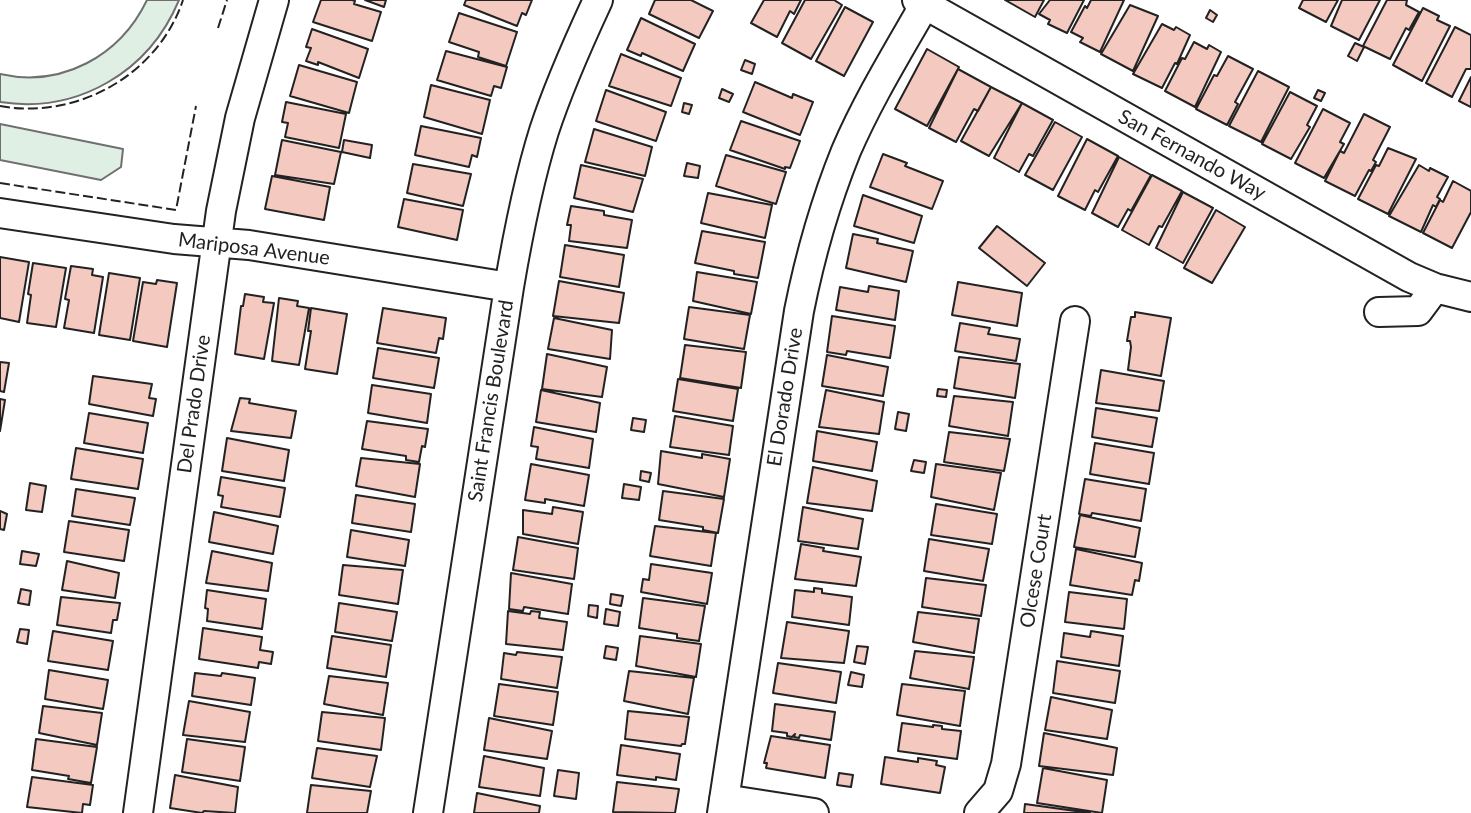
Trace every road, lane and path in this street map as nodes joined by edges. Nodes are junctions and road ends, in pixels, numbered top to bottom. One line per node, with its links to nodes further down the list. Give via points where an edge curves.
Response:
1 (274, 0): 5 (street, Del Prado Drive, via 240,118)
2 (598, 0): 6 (street, Saint Francis Boulevard, via 544,131)
3 (921, 2): 7 (street, San Fernando Way, via 1283,219); 11 (street, El Dorado Drive, via 847,150 810,257)
4 (0, 213): 5 (street, Mariposa Avenue)
5 (216, 244): 6 (street, Mariposa Avenue); 12 (street, Del Prado Drive)
6 (509, 287): 13 (street, Saint Francis Boulevard)
7 (1435, 288): 8 (street, San Fernando Way); 9 (street, via 1418,311)
8 (1471, 297)
9 (1379, 312)
10 (1075, 321): 15 (street, Olcese Court, via 1006,764 998,791)
11 (723, 806): 14 (street)
12 (138, 813)
13 (428, 813)
14 (814, 813)
15 (979, 813)

